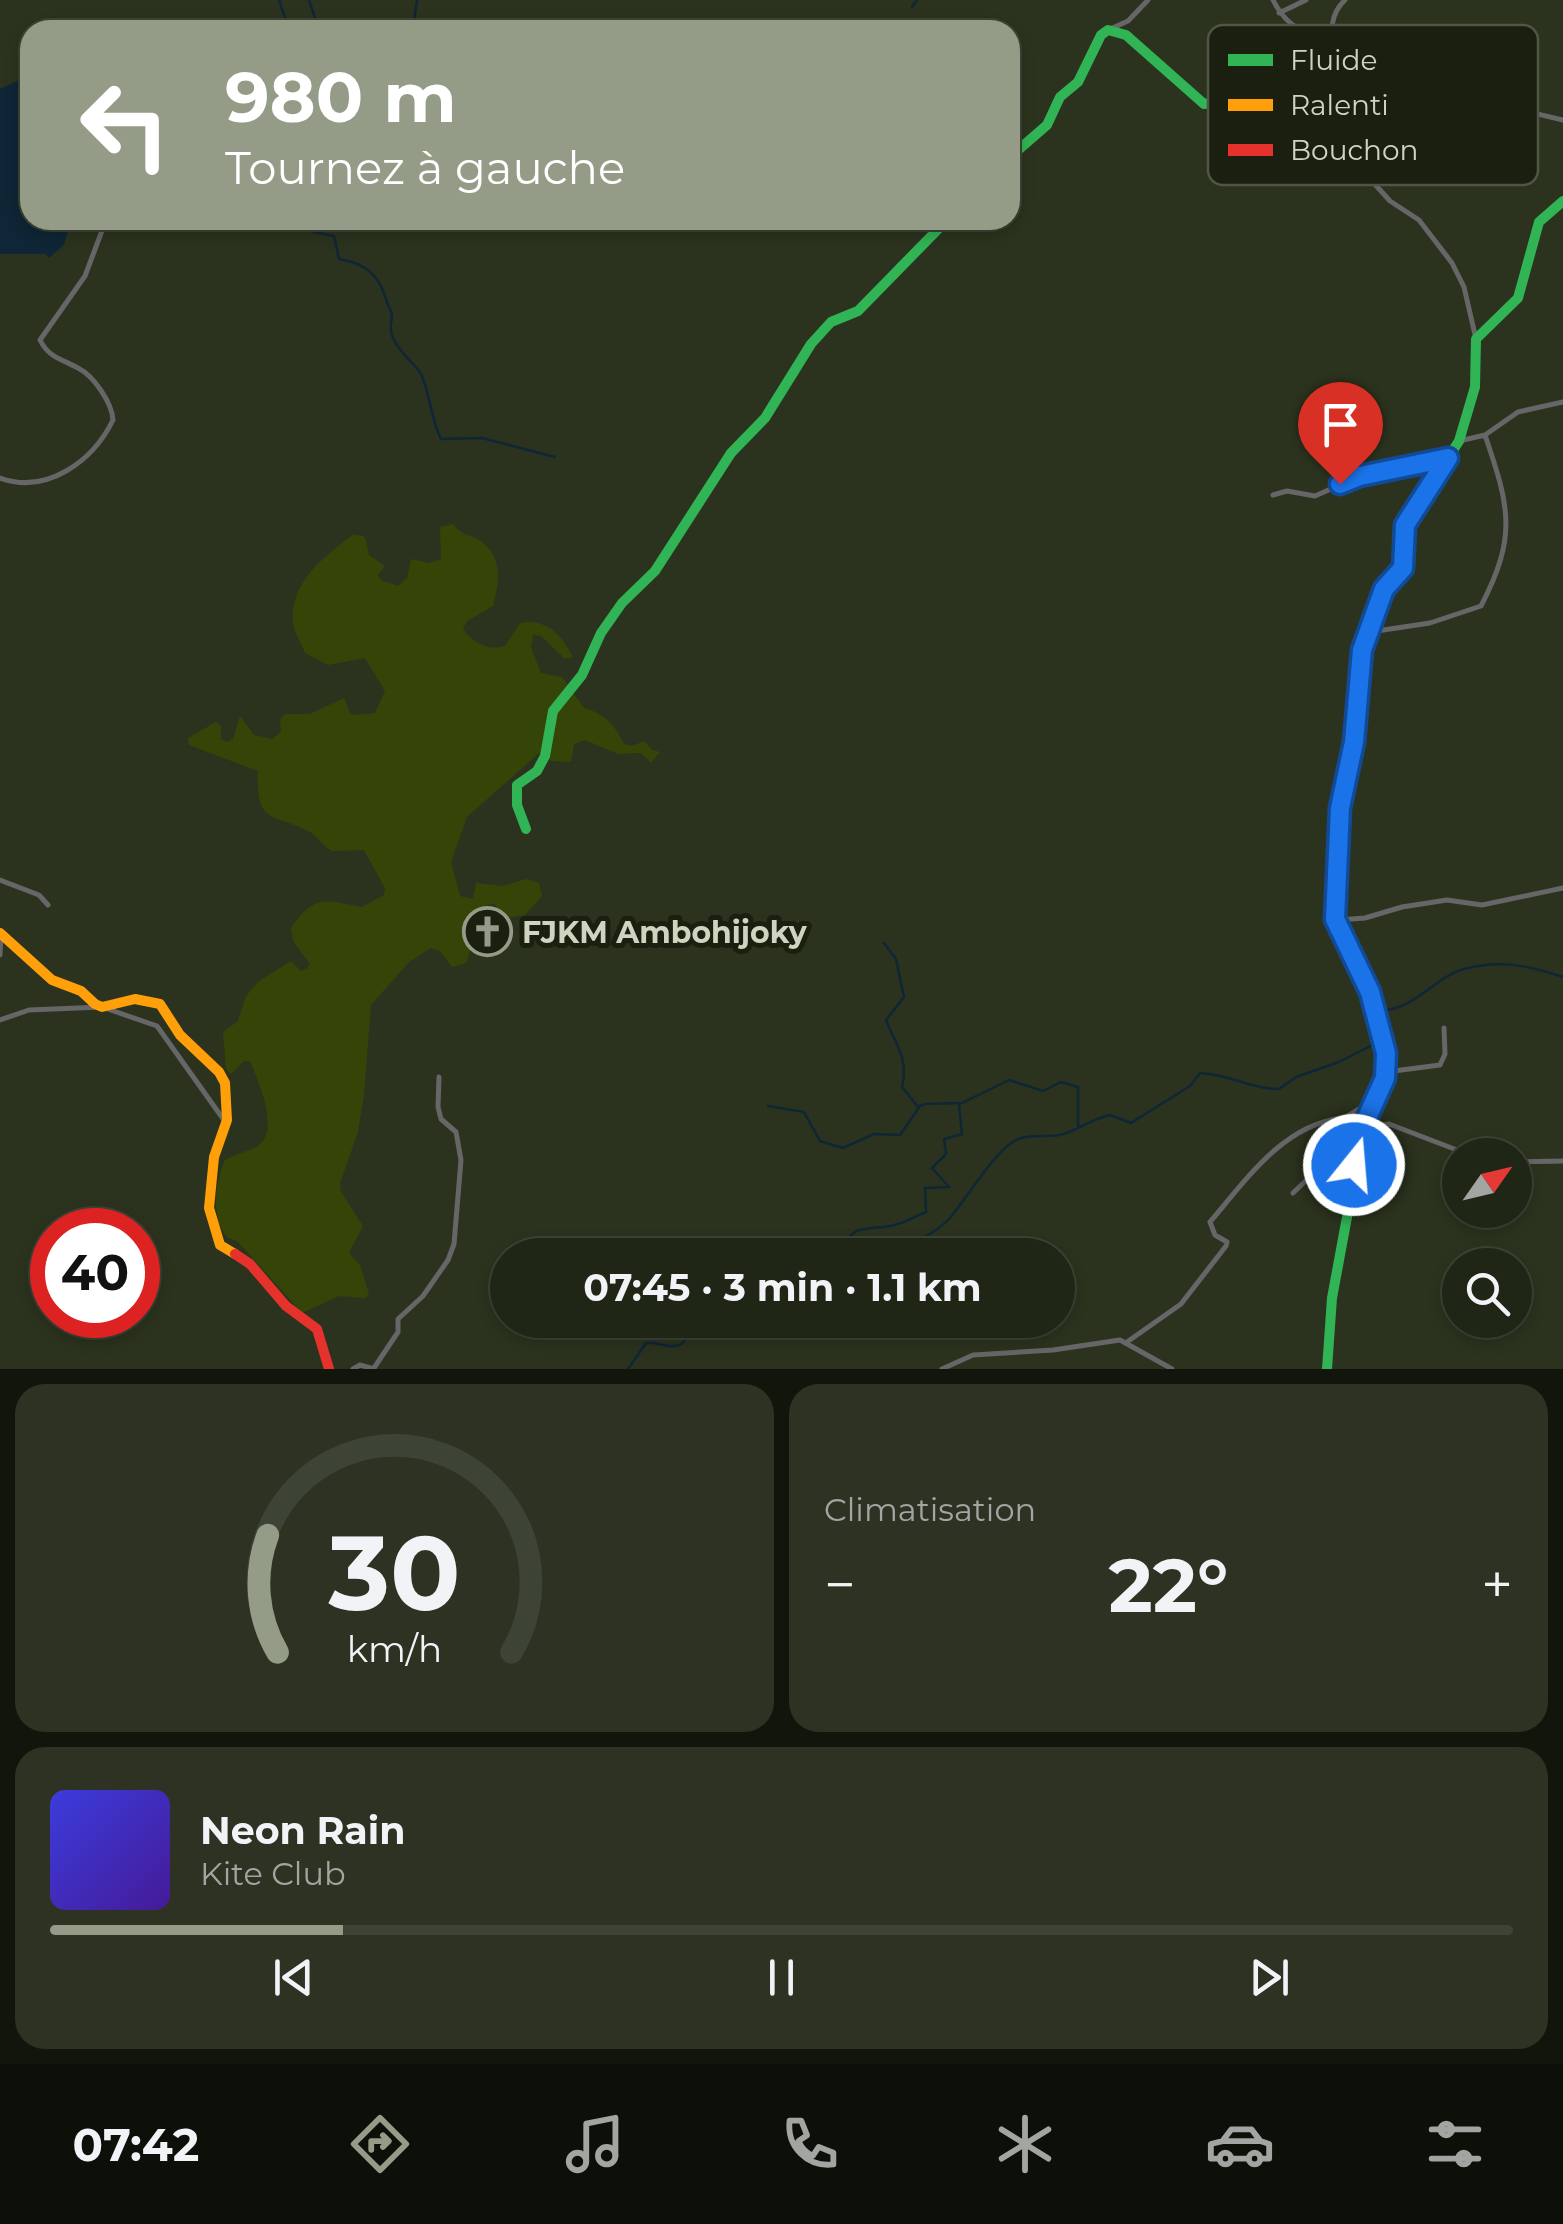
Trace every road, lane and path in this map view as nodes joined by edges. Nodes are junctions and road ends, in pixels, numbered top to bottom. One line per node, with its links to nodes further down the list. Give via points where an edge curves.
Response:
1 (1148, 0): 8 (street)
2 (1273, 0): 5 (street)
3 (1306, 0): 5 (street)
4 (1345, 0): 7 (street)
5 (1280, 13): 6 (street)
6 (1293, 25)
7 (1333, 25)
8 (1108, 30): 9 (street, via 1126,35); 12 (street, via 1048,125)
9 (1208, 104)
10 (1538, 114): 11 (street)
11 (1563, 120)
12 (1020, 149)
13 (1376, 185): 17 (street, via 1418,220 1452,262 1471,305)
14 (1563, 201): 17 (street, via 1539,222 1518,298)
15 (102, 230): 22 (street, via 86,276 40,340 51,356 94,381 113,420 87,457 60,474 16,483)
16 (937, 230): 25 (street, via 858,311 822,330 655,571 601,633 582,675 553,711 545,756 517,785)
17 (1476, 339): 20 (street, via 1475,387)
18 (1563, 402): 19 (street, via 1518,412)
19 (1485, 435): 20 (street); 24 (street, via 1502,476 1507,528 1481,606 1430,623)
20 (1458, 441): 21 (street)
21 (1448, 458): 23 (street, via 1360,476 1315,496 1287,490); 24 (street, via 1405,525 1403,568 1384,589)
22 (0, 478)
23 (1273, 495)
24 (1367, 632): 29 (street, via 1340,808)
25 (526, 829)
26 (0, 880): 28 (street)
27 (1563, 888): 29 (street, via 1482,905 1448,900)
28 (48, 905)
29 (1335, 920): 35 (street, via 1370,992)
30 (0, 934): 31 (street); 32 (street, via 57,984)
31 (0, 955)
32 (102, 1007): 33 (street, via 30,1010); 39 (street, via 157,1026); 39 (street, via 135,999 160,1004 180,1035 219,1072)
33 (0, 1020)
34 (1444, 1028): 35 (street, via 1440,1065)
35 (1386, 1072): 37 (street)
36 (440, 1077): 48 (street, via 438,1108 456,1132 461,1160 454,1244 423,1296 398,1320 398,1332)
37 (1372, 1108): 38 (street); 40 (street)
38 (1341, 1118): 44 (street, via 1322,1141 1315,1172); 45 (street, via 1281,1143 1258,1165 1210,1224 1226,1246 1181,1304)
39 (226, 1123): 46 (street, via 208,1208 220,1245 250,1264 286,1306 317,1329)
40 (1364, 1128): 41 (street, via 1389,1124); 51 (street, via 1356,1142 1332,1298)
41 (1442, 1144)
42 (1563, 1160): 43 (street)
43 (1532, 1161)
44 (1293, 1193)
45 (1127, 1342): 49 (street, via 973,1354); 50 (street)
46 (329, 1369)
47 (353, 1369): 48 (street)
48 (374, 1369)
49 (942, 1369)
50 (1172, 1369)
51 (1327, 1369)

